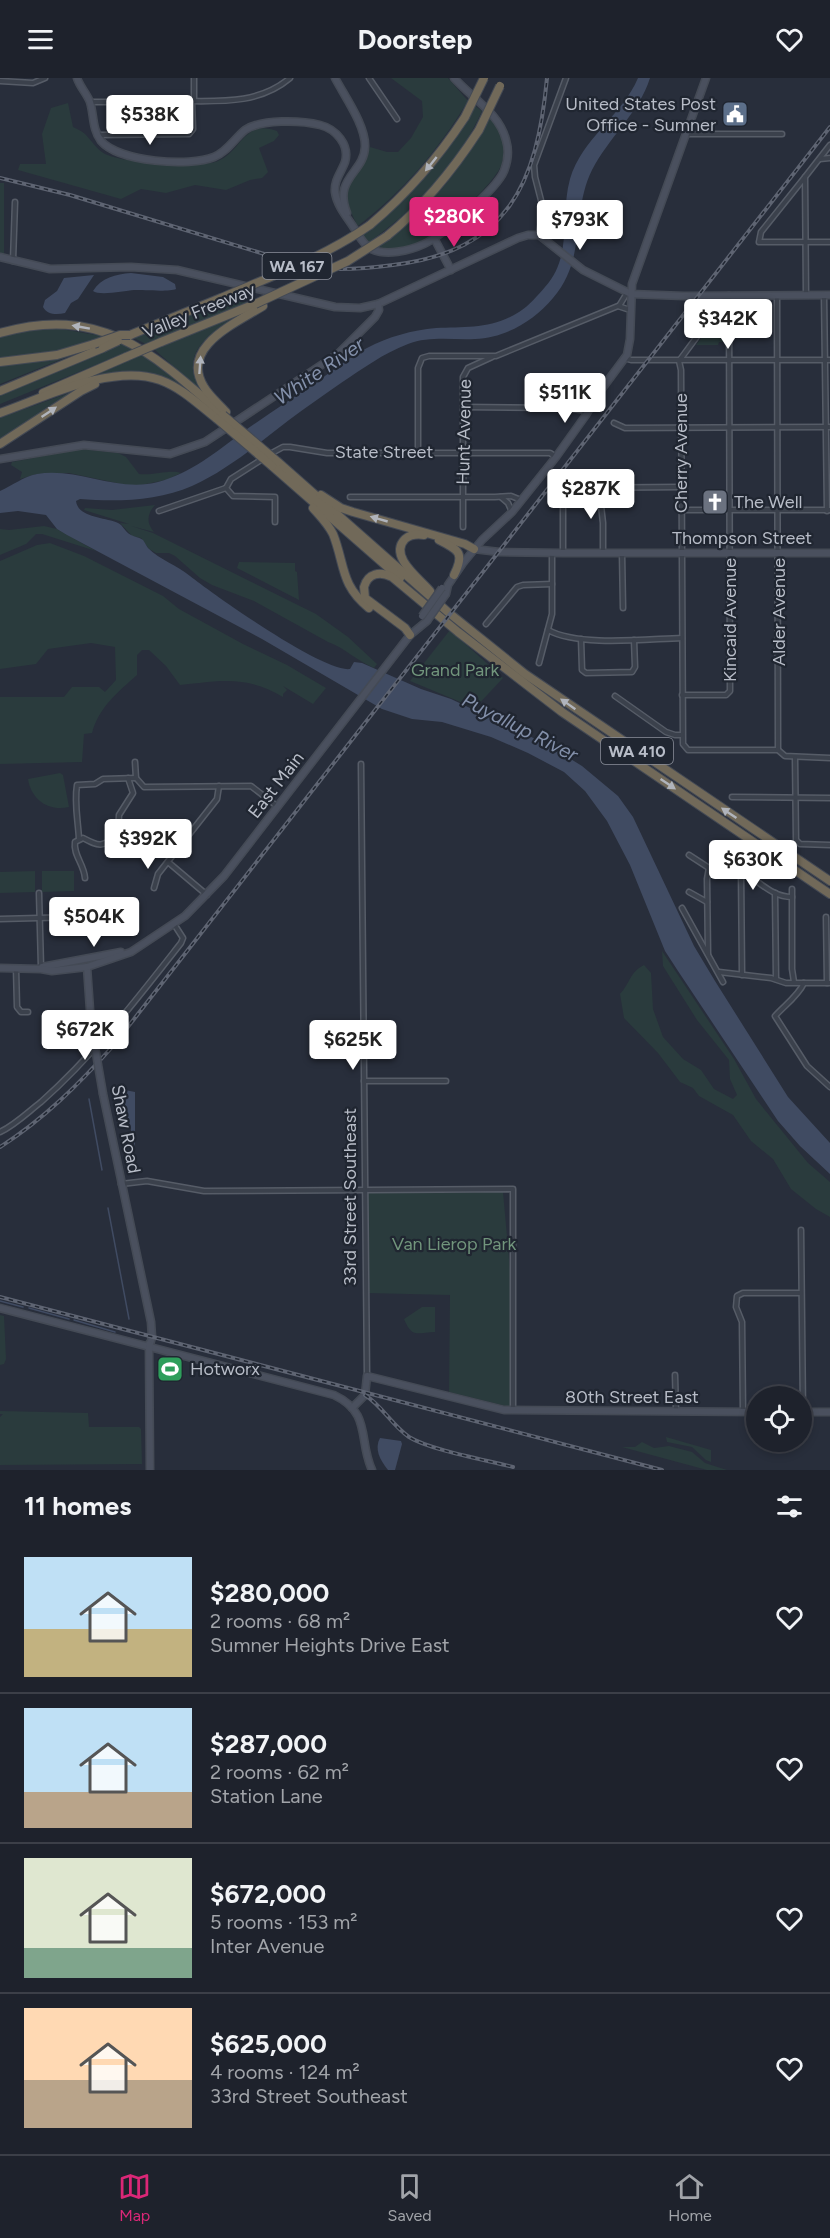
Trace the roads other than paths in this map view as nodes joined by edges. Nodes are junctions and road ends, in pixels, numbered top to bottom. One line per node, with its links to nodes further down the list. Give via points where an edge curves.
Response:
1 (45, 78): 12 (street, via 33,83)
2 (71, 78): 11 (street)
3 (194, 78): 14 (street)
4 (290, 78): 14 (street, via 252,98)
5 (335, 78): 25 (street, via 364,138 364,154 343,194)
6 (369, 78): 16 (street)
7 (454, 78): 27 (street, via 498,120 507,141 508,156 495,184)
8 (484, 78): 43 (highway, Valley Freeway / WA 167, one-way to 43, bridge, via 465,117 432,165 370,225 312,259)
9 (566, 78): 26 (street, via 534,165 543,208)
10 (706, 78): 17 (street)
11 (78, 80): 15 (street)
12 (0, 81)
13 (502, 82): 39 (highway, WA 167, bridge, via 464,154 422,205 387,236 348,261 312,283)
14 (193, 101): 15 (street); 19 (street, via 193,125 187,134)
15 (90, 102): 19 (street)
16 (397, 119)
17 (686, 134): 18 (street); 37 (street, via 639,259)
18 (782, 134)
19 (97, 135): 25 (street, via 117,152 158,161 191,162 217,156 245,130 261,123 323,125 335,132 345,148 336,193)
20 (830, 145): 22 (street)
21 (830, 158): 22 (street)
22 (819, 159): 23 (street)
23 (805, 177): 28 (street); 28 (street, via 761,231 759,242)
24 (15, 202): 31 (street)
25 (352, 224): 27 (street, via 364,245 378,252 399,251)
26 (539, 235): 32 (street, via 523,236); 37 (street, via 583,270)
27 (434, 238): 32 (street)
28 (806, 242): 29 (street); 35 (street)
29 (830, 242)
30 (0, 257): 31 (street)
31 (13, 261): 38 (street, via 50,269 158,268 335,307 360,309)
32 (451, 270): 38 (street)
33 (729, 295): 34 (street); 37 (street); 48 (street, Kincaid Avenue); 51 (street)
34 (777, 295): 35 (street); 49 (street, Alder Avenue)
35 (806, 295): 36 (street)
36 (827, 295): 50 (street)
37 (629, 297): 40 (street); 41 (street); 44 (street)
38 (378, 304): 68 (street, via 375,317 338,354 193,448 162,454 84,445)
39 (259, 305): 57 (highway, Valley Freeway / WA 167, bridge, via 161,342); 58 (highway, one-way to 39, via 201,382 201,354 215,337)
40 (618, 306): 41 (street); 45 (street)
41 (627, 309): 46 (street)
42 (0, 333): 58 (highway, one-way to 42, via 157,358 115,336 56,325)
43 (130, 335): 52 (highway, bridge, via 57,355); 54 (highway, Valley Freeway / WA 167, bridge)
44 (629, 347): 46 (street); 47 (street, via 633,356)
45 (496, 356): 55 (street, Hunt Avenue, via 466,369); 65 (street, via 420,359)
46 (623, 358): 47 (street); 56 (street)
47 (641, 360): 51 (street)
48 (729, 360): 49 (street); 51 (street); 62 (street, Kincaid Avenue)
49 (778, 360): 50 (street); 63 (street, Alder Avenue)
50 (828, 360): 60 (street)
51 (679, 361): 61 (street, Cherry Avenue)
52 (0, 362)
53 (176, 388): 57 (highway, via 148,377 114,376); 58 (highway, WA 410); 64 (highway, one-way to 53, via 81,391 102,382 138,379)
54 (0, 391)
55 (463, 407): 56 (street); 66 (street, Hunt Avenue)
56 (588, 411): 67 (street)
57 (0, 412)
58 (222, 416): 69 (highway, WA 410, bridge); 69 (highway, WA 410, bridge, via 253,440)
59 (614, 423): 61 (street, via 625,428)
60 (828, 427): 63 (street); 82 (street)
61 (681, 428): 62 (street); 72 (street, Cherry Avenue)
62 (729, 428): 63 (street); 80 (street, Kincaid Avenue)
63 (778, 428): 81 (street, Alder Avenue)
64 (0, 444)
65 (418, 452): 66 (street, State Street); 73 (street, State Street, via 327,453 283,447 231,478)
66 (463, 452): 67 (street, State Street, via 550,453); 76 (street, Hunt Avenue)
67 (556, 457): 78 (street)
68 (0, 459)
69 (275, 464): 70 (highway, WA 410); 71 (highway, WA 410)
70 (279, 472): 107 (highway, via 331,530 346,582 357,597); 109 (highway, WA 410)
71 (291, 472): 89 (highway, one-way to 71, via 341,508); 103 (highway, WA 410)
72 (681, 487): 74 (street); 79 (street, Cherry Avenue)
73 (226, 488): 83 (street); 85 (street, via 229,494 237,496 275,497)
74 (599, 488): 92 (street, via 563,488); 93 (street)
75 (350, 497): 76 (street)
76 (463, 497): 77 (street); 86 (street, Hunt Avenue)
77 (501, 497): 78 (street); 84 (street)
78 (522, 500): 84 (street)
79 (681, 510): 80 (street); 95 (street, Cherry Avenue)
80 (730, 510): 81 (street); 96 (street, Kincaid Avenue)
81 (779, 510): 82 (street); 97 (street, Alder Avenue)
82 (828, 510)
83 (159, 511)
84 (512, 512): 87 (street)
85 (275, 522)
86 (463, 527)
87 (490, 533): 89 (street); 90 (street, via 489,546)
88 (438, 540): 89 (highway); 99 (highway, via 460,554); 103 (highway, via 420,534 411,536 403,541 400,554)
89 (474, 549): 90 (street, Thompson Street); 99 (street)
90 (499, 552): 91 (street, Thompson Street)
91 (552, 553): 92 (street, Thompson Street); 100 (street)
92 (563, 553): 93 (street, Thompson Street)
93 (603, 553): 94 (street, Thompson Street)
94 (622, 553): 95 (street, Thompson Street); 102 (street)
95 (682, 553): 96 (street, Thompson Street); 108 (street, Cherry Avenue)
96 (730, 553): 97 (street, Thompson Street); 113 (street, Kincaid Avenue, via 729,694)
97 (779, 553): 98 (street, Thompson Street); 116 (street, Alder Avenue)
98 (830, 553)
99 (454, 575): 101 (street)
100 (552, 584): 105 (street, via 517,587); 106 (street)
101 (445, 586): 104 (street, bridge); 104 (street, bridge, via 446,594)
102 (623, 608)
103 (449, 613): 135 (highway, WA 410, one-way to 103, via 571,707)
104 (424, 618): 107 (street, East Main)
105 (486, 624)
106 (548, 630): 110 (street); 112 (street)
107 (413, 632): 109 (highway, via 365,598 364,587 370,577 380,573 392,577); 127 (street, East Main)
108 (682, 638): 111 (street); 113 (street, Cherry Avenue)
109 (467, 639): 141 (highway, WA 410, one-way to 141, via 562,711)
110 (581, 639): 111 (street); 111 (street, via 582,670 586,674 632,672)
111 (634, 639)
112 (539, 663)
113 (682, 695): 115 (street, Cherry Avenue)
114 (615, 696): 115 (street, via 669,733)
115 (682, 735): 116 (street, via 688,750)
116 (778, 750): 117 (street)
117 (795, 758): 118 (street); 125 (street)
118 (830, 758)
119 (135, 762): 122 (street)
120 (361, 764): 168 (street, 33rd Street Southeast)
121 (128, 778): 122 (street); 128 (street, via 133,793 119,815 117,836 98,846); 128 (street, via 103,778 95,784 77,785)
122 (136, 778): 123 (street, via 148,787)
123 (219, 786): 127 (street, via 252,786); 131 (street, via 217,799)
124 (732, 797): 125 (street)
125 (795, 798): 126 (street); 129 (street, via 797,842)
126 (830, 798)
127 (278, 807): 142 (street, East Main)
128 (79, 839): 134 (street, via 75,849)
129 (830, 845)
130 (689, 855): 132 (street)
131 (168, 862): 136 (street, via 157,876); 142 (street)
132 (709, 868): 133 (street); 144 (street)
133 (741, 870): 140 (street); 160 (street)
134 (85, 878)
135 (830, 881)
136 (154, 888)
137 (792, 888): 143 (street)
138 (689, 892): 144 (street)
139 (39, 893): 148 (street)
140 (775, 893): 143 (street); 161 (street)
141 (830, 894)
142 (207, 895): 150 (street, East Main)
143 (792, 897): 163 (street)
144 (707, 902): 153 (street)
145 (682, 908): 153 (street)
146 (121, 912): 148 (street)
147 (826, 917): 165 (street)
148 (40, 919): 149 (street); 158 (street)
149 (0, 920)
150 (174, 924): 151 (street, East Main); 170 (street, via 183,938 181,944 136,1001 70,1076)
151 (152, 940): 152 (street, East Main); 155 (street, East Main, via 125,955)
152 (121, 952): 154 (street, East Main); 155 (street, East Main, via 90,962)
153 (708, 954): 159 (street)
154 (57, 965): 155 (street, East Main); 158 (street, East Main)
155 (87, 967): 158 (street, East Main, via 52,971); 171 (street, Shaw Road, bridge, via 91,1024)
156 (0, 968): 157 (street, East Main)
157 (16, 968): 158 (street, East Main); 166 (street, via 18,1010)
158 (41, 968)
159 (719, 972): 160 (street); 162 (street)
160 (742, 975): 161 (street)
161 (776, 979): 163 (street)
162 (723, 982)
163 (794, 982): 164 (street)
164 (804, 983): 165 (street); 169 (street, via 775,1016 807,1066)
165 (828, 983)
166 (28, 1012)
167 (446, 1080): 168 (street)
168 (364, 1081): 172 (street, 33rd Street Southeast)
169 (830, 1087)
170 (0, 1132)
171 (121, 1184): 172 (street, via 147,1181 204,1191); 176 (street, Shaw Road, via 151,1326)
172 (366, 1190): 178 (street, 33rd Street Southeast); 183 (street, via 513,1189)
173 (801, 1230): 174 (street)
174 (801, 1293): 181 (street); 185 (street, via 737,1297 742,1322)
175 (0, 1308): 176 (street)
176 (149, 1348): 182 (street, via 325,1392); 188 (street, Shaw Road)
177 (675, 1375): 184 (street)
178 (367, 1377): 179 (street, 80th Street East); 180 (street, 33rd Street Southeast)
179 (378, 1379): 180 (street); 183 (street, 80th Street East)
180 (367, 1386): 182 (street, via 363,1398)
181 (802, 1386)
182 (352, 1408): 189 (street, via 363,1428)
183 (510, 1410): 184 (street, 80th Street East)
184 (676, 1412): 185 (street, 80th Street East)
185 (743, 1412)
186 (812, 1412): 187 (street)
187 (830, 1412)
188 (150, 1470)
189 (372, 1470)

